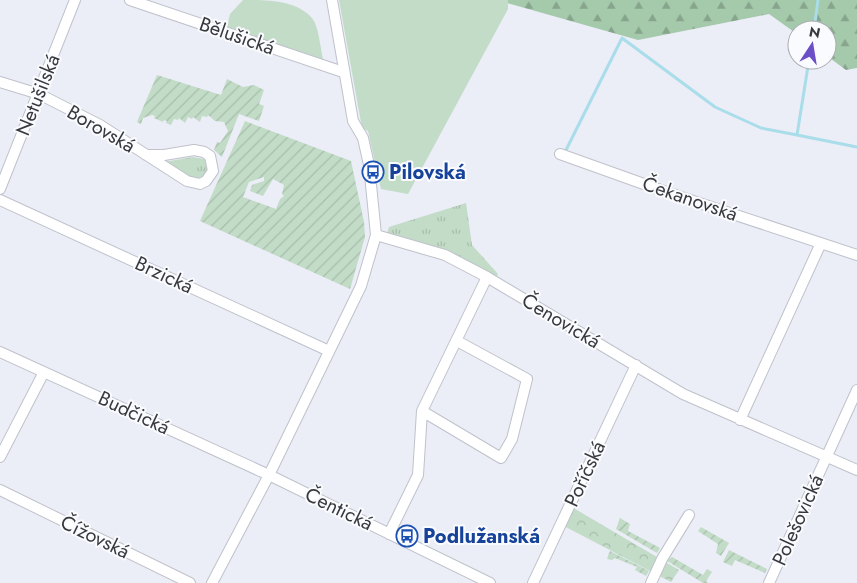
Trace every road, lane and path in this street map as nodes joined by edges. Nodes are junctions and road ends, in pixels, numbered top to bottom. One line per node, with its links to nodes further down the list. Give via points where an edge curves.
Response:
1 (75, 0): 6 (street, Netušilská)
2 (130, 0): 4 (street, Bělušická)
3 (332, 0): 4 (street)
4 (343, 72): 11 (street, via 353,121 363,138 369,165)
5 (0, 82): 6 (street, Borovská)
6 (39, 94): 8 (street, Borovská, via 100,125); 9 (street, Netušilská)
7 (560, 154): 12 (street, Čekanovská, via 669,194)
8 (146, 155): 8 (street, Borovská, via 194,184 206,182 213,171 210,156 199,150)
9 (0, 188)
10 (0, 200): 16 (street, Brzická)
11 (376, 235): 14 (street, Čenovická, via 445,254); 16 (street, via 360,286)
12 (820, 243): 13 (street, Čekanovská); 22 (street)
13 (857, 255)
14 (487, 277): 15 (street); 18 (street, Čenovická)
15 (457, 341): 21 (street); 21 (street, via 527,379 512,439 501,458)
16 (329, 351): 26 (street)
17 (0, 352): 19 (street, Budčická)
18 (636, 365): 22 (street, Čenovická, via 683,394); 33 (street, Poříčská)
19 (44, 372): 23 (street); 26 (street, Budčická)
20 (857, 390): 24 (street, Polešovická)
21 (422, 411): 29 (street, via 418,475)
22 (740, 420): 24 (street, Čenovická)
23 (0, 457)
24 (827, 458): 25 (street, Čenovická); 35 (street, Polešovická)
25 (857, 470)
26 (269, 475): 29 (street, Čentická); 31 (street)
27 (0, 490): 30 (street, Čížovská)
28 (689, 514): 34 (street)
29 (389, 534): 32 (street, Čentická)
30 (190, 583)
31 (212, 583)
32 (490, 583)
33 (533, 583)
34 (651, 583)
35 (769, 583)

